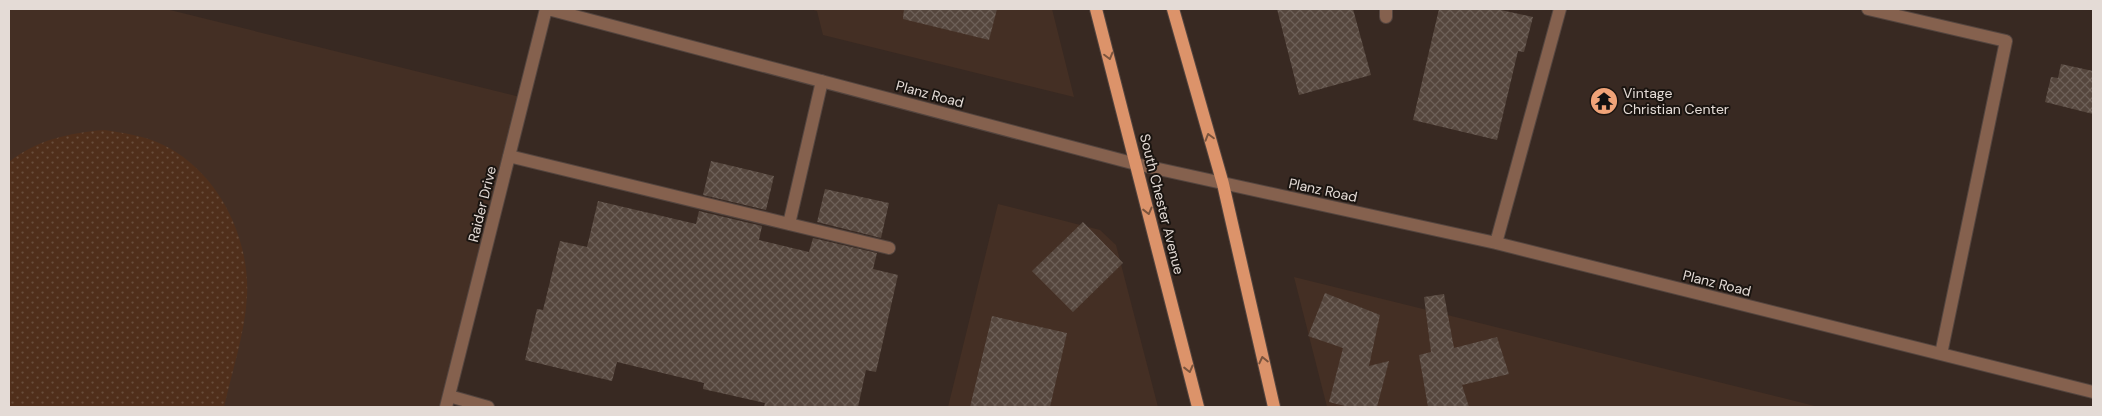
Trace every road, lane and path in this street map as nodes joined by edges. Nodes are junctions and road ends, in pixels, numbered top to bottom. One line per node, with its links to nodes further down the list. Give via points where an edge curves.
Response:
1 (547, 9): 6 (street, Planz Road); 7 (street, Raider Drive)
2 (1096, 9): 8 (main road, South Chester Avenue, one-way to 8)
3 (1173, 9): 9 (main road, one-way to 3)
4 (1560, 9): 11 (street)
5 (1868, 9): 13 (street, via 2006,41)
6 (822, 81): 8 (street, Planz Road); 10 (street)
7 (510, 156): 10 (street); 15 (street, Raider Drive)
8 (1136, 164): 9 (street, Planz Road); 17 (main road, South Chester Avenue, one-way to 17)
9 (1223, 184): 11 (street, Planz Road); 18 (main road, one-way to 9)
10 (789, 224): 12 (street)
11 (1496, 244): 13 (street, Planz Road)
12 (889, 248)
13 (1941, 354): 14 (street, Planz Road)
14 (2093, 392)
15 (448, 402): 16 (street)
16 (488, 407)
17 (1198, 407)
18 (1274, 407)

